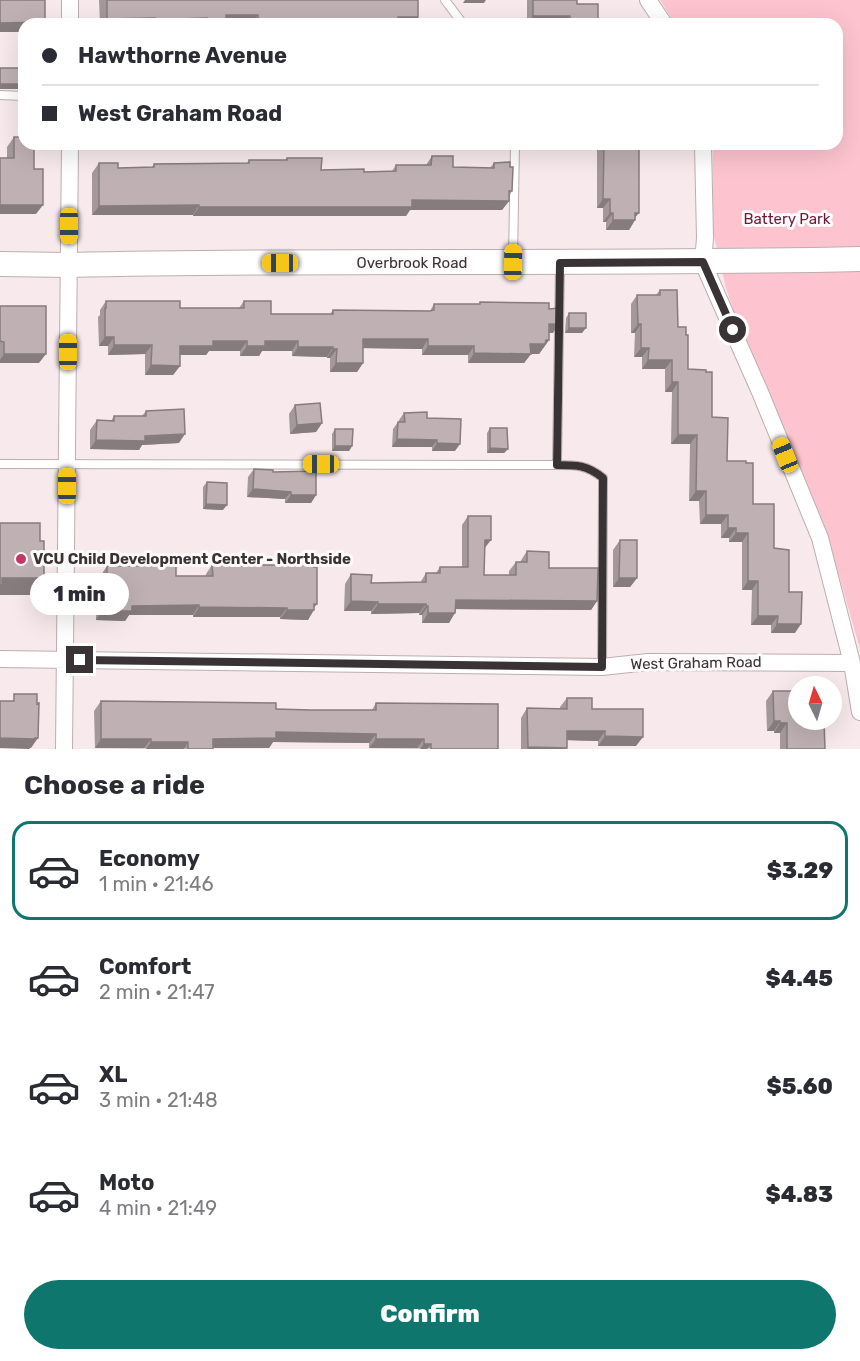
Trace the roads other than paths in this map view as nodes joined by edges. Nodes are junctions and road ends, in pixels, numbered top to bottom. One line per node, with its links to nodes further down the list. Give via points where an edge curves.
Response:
1 (69, 0): 4 (street)
2 (445, 0): 5 (lane)
3 (648, 0): 6 (street)
4 (70, 18)
5 (458, 18)
6 (660, 18)
7 (0, 95): 8 (lane)
8 (18, 96)
9 (70, 150): 17 (street)
10 (516, 150): 13 (lane)
11 (703, 150): 14 (street)
12 (860, 259): 14 (street, Overbrook Road)
13 (513, 262): 15 (street, Overbrook Road); 17 (street, Overbrook Road)
14 (703, 262): 15 (street, Overbrook Road); 23 (street, via 820,538)
15 (560, 263): 20 (lane)
16 (0, 264): 17 (street, Overbrook Road)
17 (69, 265): 18 (street)
18 (67, 463): 19 (lane); 20 (lane); 22 (street)
19 (0, 464)
20 (557, 465): 24 (lane, via 591,469 603,478)
21 (0, 659): 22 (street, West Graham Road)
22 (65, 660): 24 (street, West Graham Road); 26 (street)
23 (852, 663): 24 (street, West Graham Road, via 648,662); 25 (street)
24 (602, 667)
25 (860, 712)
26 (64, 749)

